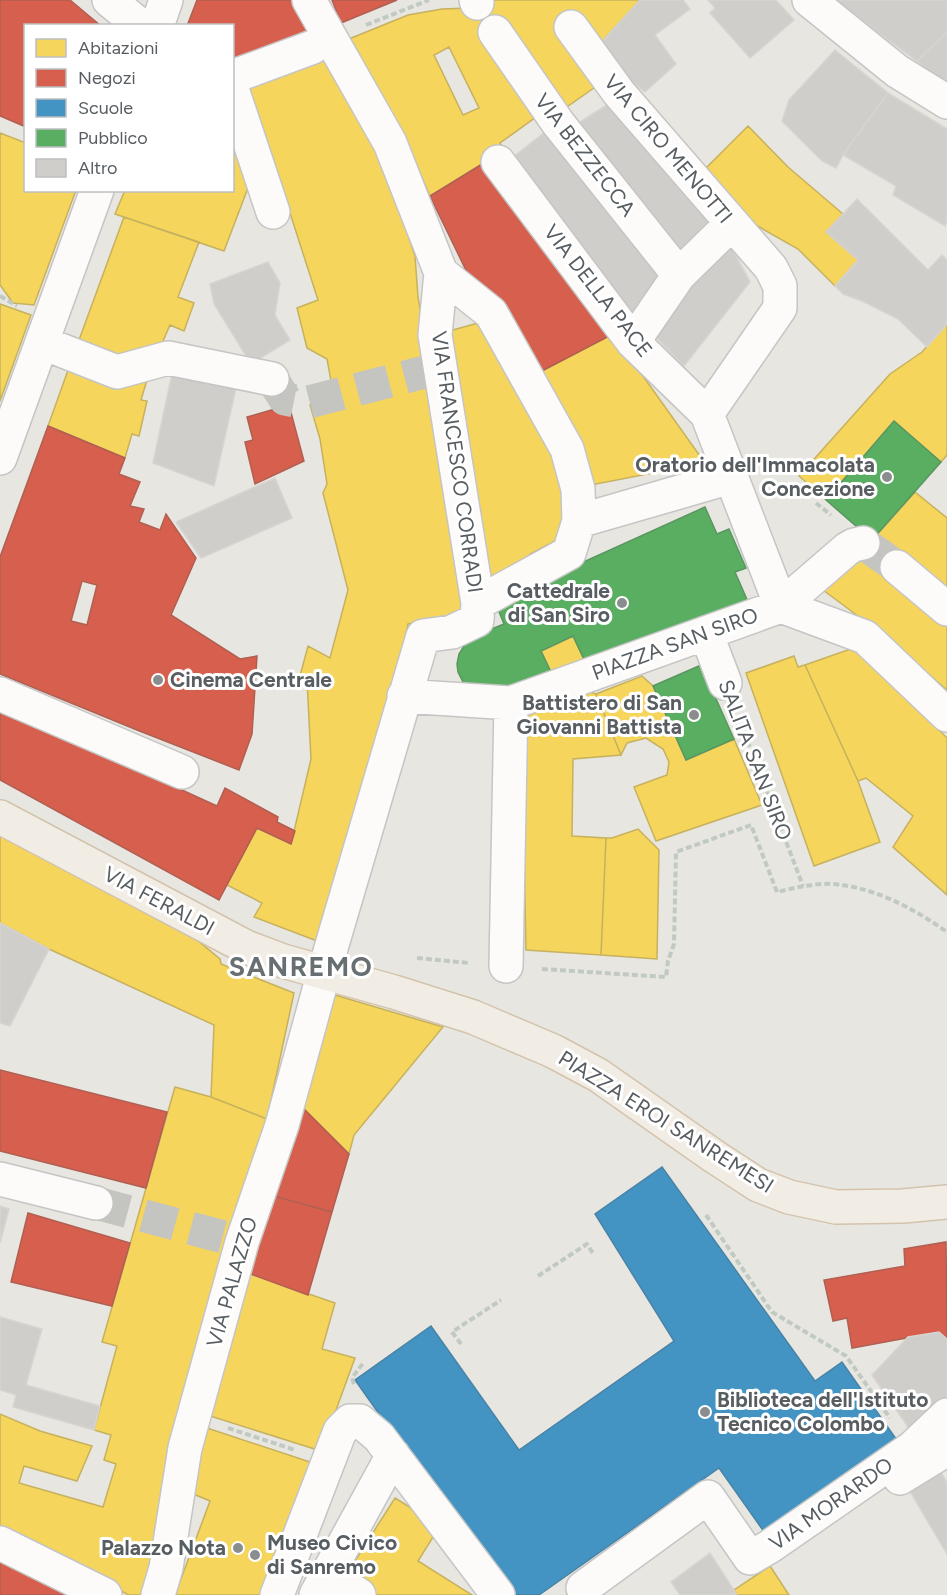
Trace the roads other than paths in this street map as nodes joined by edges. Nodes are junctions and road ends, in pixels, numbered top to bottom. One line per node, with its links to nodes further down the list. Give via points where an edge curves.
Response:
1 (109, 0): 5 (street)
2 (166, 0): 6 (street)
3 (309, 0): 9 (street, VIA FRANCESCO CORRADI)
4 (809, 0): 12 (street, via 897,71)
5 (139, 24)
6 (158, 24)
7 (571, 27): 16 (street, VIA CIRO MENOTTI, via 619,93)
8 (495, 32): 18 (street, VIA BEZZECCA, via 558,123)
9 (330, 41): 10 (street); 17 (street, VIA FRANCESCO CORRADI, via 424,207)
10 (234, 76)
11 (234, 95): 15 (street)
12 (947, 102)
13 (498, 162): 19 (street, VIA DELLA PACE)
14 (96, 192): 20 (street)
15 (273, 212)
16 (731, 224): 18 (street); 22 (street, VIA CIRO MENOTTI, via 771,268 780,286 780,308)
17 (441, 273): 25 (street, via 491,313 567,449 578,489); 28 (street, VIA FRANCESCO CORRADI, via 435,335)
18 (680, 275): 19 (street)
19 (633, 342): 22 (street, VIA DELLA PACE)
20 (43, 343): 21 (street, via 117,372 168,358); 23 (street)
21 (272, 379)
22 (707, 414): 24 (street, PIAZZA SAN SIRO)
23 (0, 458)
24 (730, 477): 25 (street); 29 (street, PIAZZA SAN SIRO)
25 (579, 521): 28 (street, via 569,553)
26 (863, 543): 29 (street, PIAZZA SAN SIRO, via 847,549)
27 (897, 567): 30 (street)
28 (478, 603): 34 (street, VIA FRANCESCO CORRADI, via 477,620 452,632 423,636)
29 (781, 606): 31 (street, PIAZZA SAN SIRO); 36 (street, via 865,637)
30 (947, 609)
31 (706, 633): 32 (street, SALITA SAN SIRO); 35 (street, PIAZZA SAN SIRO)
32 (725, 683)
33 (0, 693): 37 (street)
34 (404, 696): 35 (street); 40 (street)
35 (511, 703): 39 (street)
36 (947, 716)
37 (182, 772)
38 (0, 817): 40 (main road, VIA FERALDI, via 246,947)
39 (506, 966)
40 (324, 972): 42 (main road, PIAZZA EROI SANREMESI, via 473,1017 553,1051 598,1075 758,1185 789,1197 836,1207); 52 (street, VIA PALAZZO, via 282,1125 242,1242 185,1448)
41 (0, 1179): 43 (street)
42 (947, 1202)
43 (96, 1203)
44 (947, 1415): 47 (street, VIA MORARDO, via 912,1448)
45 (947, 1449): 47 (street, via 800,1539)
46 (393, 1455): 50 (street); 53 (street, via 360,1421 350,1421 340,1431); 54 (street)
47 (786, 1535): 49 (street, VIA MORARDO, via 750,1558 708,1497)
48 (0, 1543): 51 (street)
49 (583, 1588)
50 (338, 1591)
51 (105, 1595)
52 (158, 1595)
53 (277, 1595)
54 (498, 1595)

